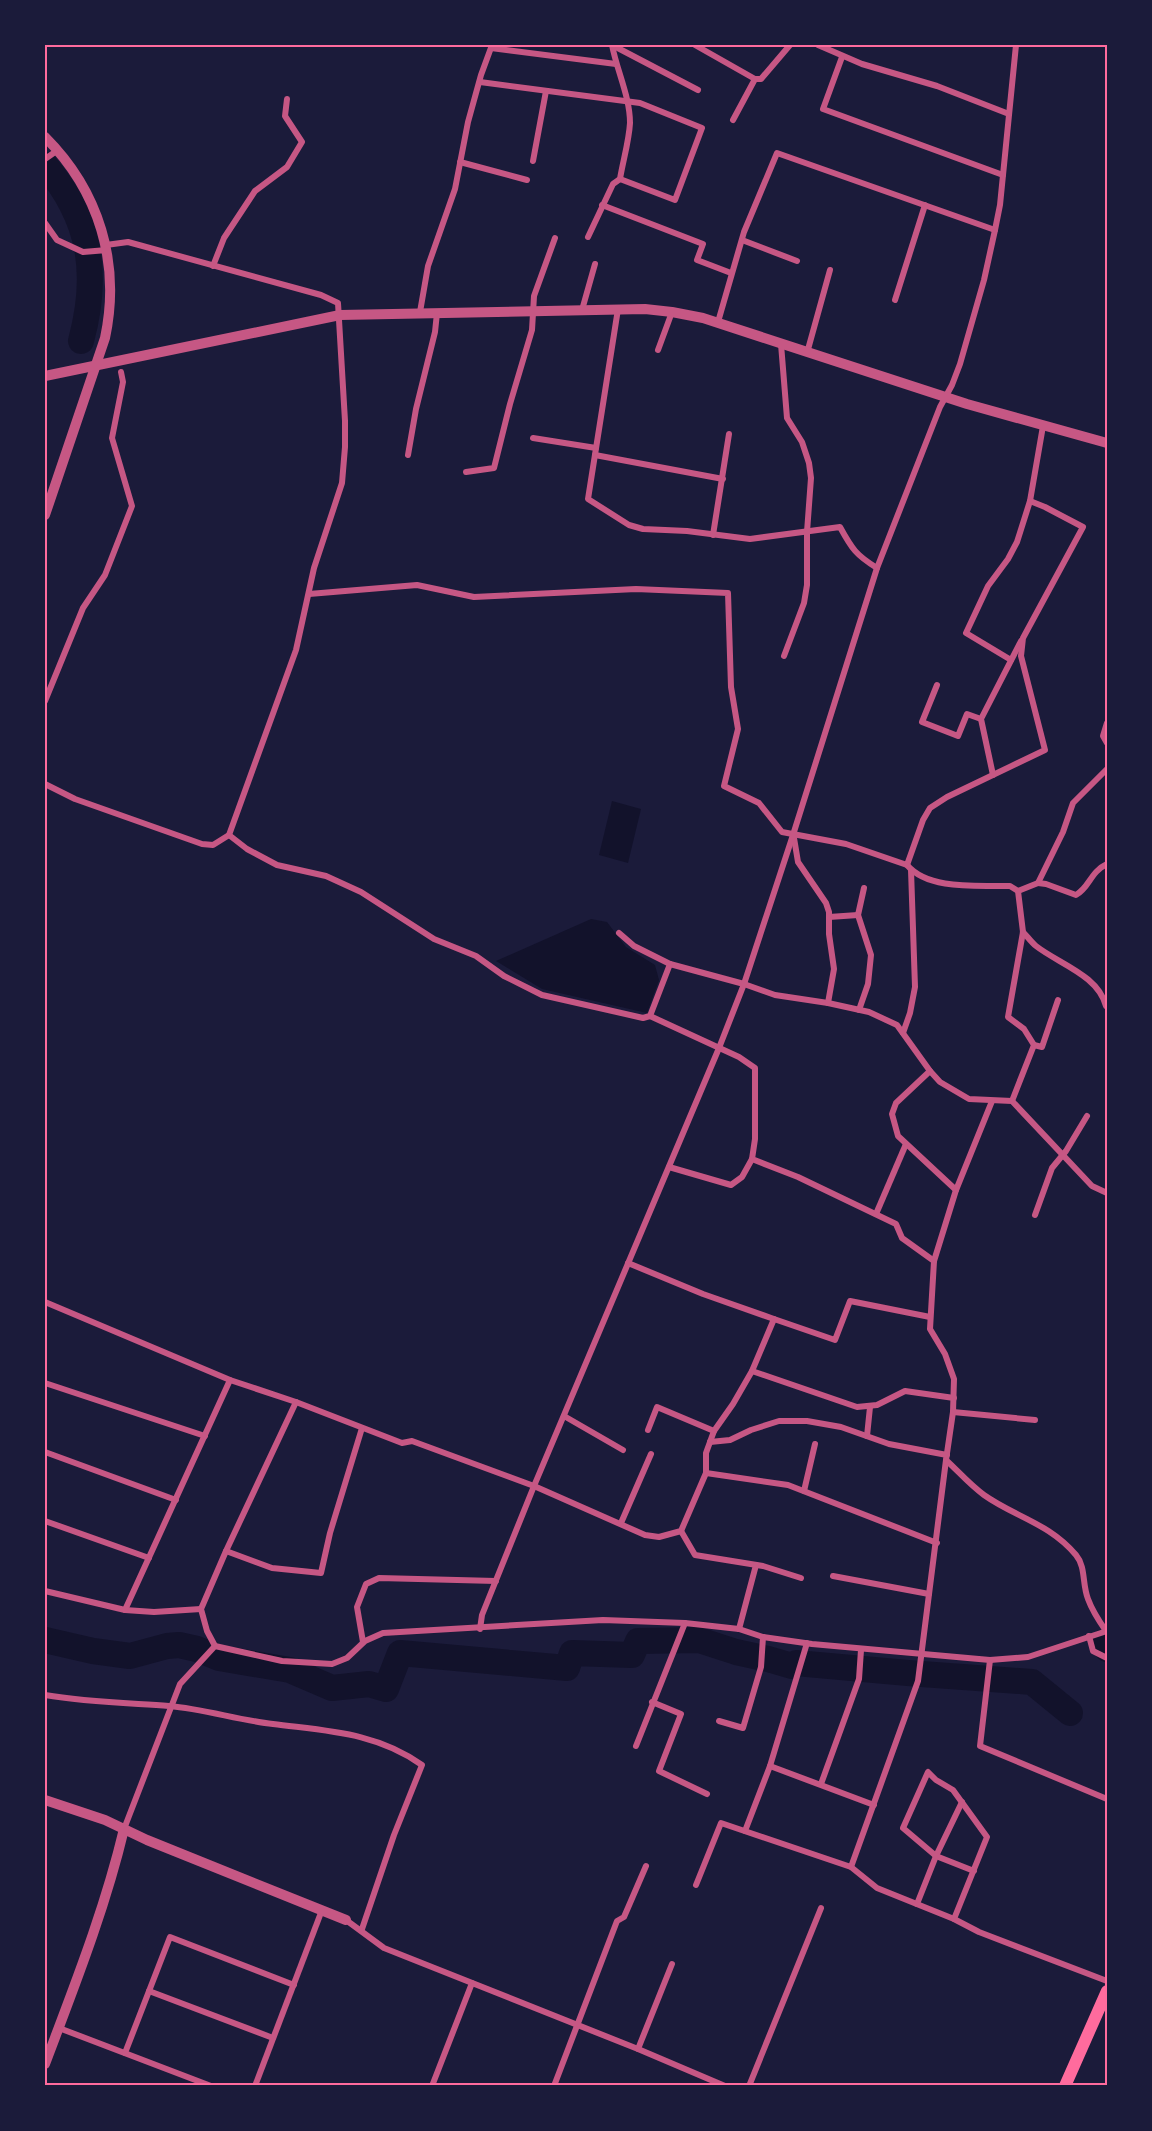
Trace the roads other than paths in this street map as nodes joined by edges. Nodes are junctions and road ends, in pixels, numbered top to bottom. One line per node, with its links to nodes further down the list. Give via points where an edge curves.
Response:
1 (612, 45): 8 (street); 11 (street)
2 (695, 45): 9 (street)
3 (790, 45): 9 (street, via 761,79)
4 (820, 45): 7 (street)
5 (1016, 45): 15 (street)
6 (491, 47): 8 (street); 10 (street)
7 (842, 57): 15 (street, via 937,86); 22 (street, via 824,109)
8 (616, 64): 14 (street)
9 (755, 79): 16 (street)
10 (480, 82): 12 (street); 21 (street)
11 (698, 90)
12 (546, 91): 14 (street); 20 (street)
13 (287, 99): 35 (street, via 285,116 302,142 287,167 255,191 224,238)
14 (627, 101): 23 (street, via 630,123); 23 (street, via 702,128 675,200)
15 (1009, 114): 22 (street)
16 (733, 120)
17 (45, 137): 18 (street)
18 (58, 150): 19 (street); 32 (street, via 87,192)
19 (45, 159)
20 (533, 161)
21 (460, 162): 24 (street); 42 (street, via 455,189 425,277)
22 (1003, 175): 28 (street)
23 (620, 179): 25 (street)
24 (527, 180)
25 (602, 205): 29 (street); 37 (street, via 703,244 696,260)
26 (925, 205): 28 (street); 31 (street, via 777,153); 38 (street)
27 (45, 223): 32 (street, via 57,240 83,252)
28 (995, 230): 53 (street, via 960,364)
29 (588, 237)
30 (555, 238): 41 (street)
31 (742, 240): 33 (street); 37 (street)
32 (107, 247): 35 (street, via 128,242); 50 (street, via 110,307)
33 (797, 261)
34 (595, 264): 40 (street)
35 (213, 266): 45 (street, via 327,297 338,303)
36 (830, 270): 49 (street)
37 (731, 273): 46 (street)
38 (896, 300)
39 (618, 309): 40 (street); 44 (street); 58 (street)
40 (582, 310): 41 (street)
41 (532, 311): 43 (street); 61 (street, via 532,330 494,468)
42 (420, 312): 43 (street); 45 (street)
43 (437, 312): 59 (street)
44 (672, 312): 46 (street); 48 (street)
45 (340, 315): 50 (street); 68 (street, via 344,471)
46 (718, 322): 47 (street)
47 (782, 344): 49 (street); 65 (street, via 787,418 802,442 810,471)
48 (658, 350)
49 (807, 353): 53 (street)
50 (96, 365): 52 (street); 64 (street)
51 (121, 372): 73 (street, via 123,382 112,438 132,506 105,575 83,608)
52 (45, 376)
53 (945, 397): 54 (street); 67 (street)
54 (1043, 426): 57 (street); 63 (street)
55 (729, 434): 62 (street)
56 (533, 438): 58 (street)
57 (1107, 443)
58 (596, 448): 60 (street)
59 (408, 454)
60 (595, 455): 62 (street); 66 (street, via 588,499 629,525)
61 (466, 472)
62 (723, 479): 66 (street)
63 (1030, 501): 69 (street, via 1083,527); 71 (street, via 1017,542 988,586 966,633)
64 (45, 515)
65 (807, 532): 66 (street, via 750,539); 67 (street, via 840,527 859,557); 70 (street, via 804,603)
66 (713, 535)
67 (877, 568): 81 (street)
68 (309, 594): 80 (street, via 296,650); 81 (street, via 417,585 474,597 636,589 728,594 731,687 738,729 724,786 759,803 782,832)
69 (1023, 638): 71 (street); 78 (street, via 1022,656 1045,750)
70 (784, 656)
71 (1011, 660): 74 (street)
72 (937, 685): 74 (street, via 922,722 958,736 968,714)
73 (45, 701)
74 (981, 718): 78 (street)
75 (1107, 723): 76 (street, via 1103,736)
76 (1107, 743)
77 (1107, 769): 84 (street, via 1073,803)
78 (993, 775): 83 (street, via 930,808)
79 (45, 784): 80 (street, via 75,799 202,844 213,845)
80 (229, 835): 97 (street, via 267,860 326,876 361,892 434,939 476,956 542,995 643,1018)
81 (794, 835): 83 (street, via 846,843); 88 (street, via 798,862 826,903); 92 (street)
82 (1107, 864): 84 (street, via 1076,895)
83 (909, 868): 86 (street, via 930,881 1010,886); 98 (street, via 915,987)
84 (1038, 883): 86 (street)
85 (864, 888): 87 (street)
86 (1018, 891): 89 (street)
87 (858, 915): 88 (street); 96 (street, via 871,955)
88 (829, 917): 94 (street, via 834,969)
89 (1023, 932): 95 (street, via 1034,945 1094,985 1104,996); 99 (street, via 1008,1017 1024,1029)
90 (619, 933): 91 (street, via 634,946)
91 (670, 964): 92 (street); 97 (street)
92 (744, 984): 94 (street, via 775,995); 100 (street)
93 (1058, 1000): 99 (street, via 1042,1047)
94 (828, 1003): 96 (street)
95 (1106, 1006)
96 (860, 1010): 98 (street, via 897,1025)
97 (650, 1016): 100 (street)
98 (903, 1033): 101 (street)
99 (1034, 1045): 103 (street)
100 (719, 1048): 107 (street, via 755,1068); 108 (street)
101 (930, 1071): 102 (street, via 940,1082 969,1099); 105 (street, via 896,1102 892,1114 898,1136)
102 (992, 1101): 103 (street); 109 (street)
103 (1012, 1101): 106 (street)
104 (1087, 1116): 106 (street)
105 (906, 1144): 109 (street); 111 (street)
106 (1064, 1155): 110 (street, via 1092,1186); 112 (street, via 1052,1168)
107 (752, 1160): 108 (street, via 742,1178 731,1185); 111 (street)
108 (669, 1167): 114 (street)
109 (956, 1190): 113 (street)
110 (1107, 1193)
111 (876, 1214): 113 (street, via 896,1224 902,1238)
112 (1035, 1215)
113 (934, 1261): 116 (street)
114 (628, 1263): 117 (street); 125 (street)
115 (45, 1302): 119 (street)
116 (930, 1317): 117 (street, via 850,1301 835,1340); 121 (street, via 930,1329 954,1379)
117 (774, 1319): 118 (street)
118 (752, 1371): 123 (street, via 850,1406); 129 (street)
119 (230, 1380): 122 (street); 131 (street)
120 (45, 1383): 131 (street)
121 (954, 1398): 123 (street, via 905,1391); 124 (street)
122 (296, 1402): 127 (street); 146 (street)
123 (870, 1407): 130 (street)
124 (953, 1412): 126 (street); 137 (street)
125 (564, 1416): 134 (street); 139 (street)
126 (1035, 1420)
127 (362, 1428): 139 (street, via 402,1443 412,1441); 146 (street, via 321,1573 272,1568)
128 (648, 1430): 129 (street, via 657,1407)
129 (714, 1431): 132 (street)
130 (867, 1436): 132 (street, via 823,1422 792,1420 750,1430 730,1440); 137 (street)
131 (205, 1437): 141 (street)
132 (710, 1442): 138 (street)
133 (815, 1444): 140 (street)
134 (623, 1450)
135 (45, 1452): 141 (street)
136 (651, 1454): 143 (street)
137 (947, 1458): 145 (street); 159 (street, via 983,1495 1036,1522 1069,1548 1083,1567 1088,1600)
138 (706, 1473): 140 (street, via 788,1485); 144 (street)
139 (534, 1486): 143 (street); 151 (street)
140 (804, 1491): 145 (street)
141 (176, 1500): 147 (street)
142 (45, 1521): 147 (street)
143 (621, 1523): 144 (street, via 658,1537)
144 (681, 1531): 148 (street, via 695,1555)
145 (937, 1543): 153 (street)
146 (226, 1551): 155 (street)
147 (149, 1558): 154 (street)
148 (756, 1565): 150 (street); 158 (street)
149 (833, 1576): 153 (street)
150 (801, 1578)
151 (496, 1581): 157 (street); 162 (street, via 379,1578 366,1584 357,1607)
152 (45, 1591): 154 (street)
153 (929, 1594): 166 (street)
154 (125, 1610): 155 (street)
155 (201, 1610): 164 (street)
156 (685, 1623): 157 (street, via 603,1620); 158 (street); 170 (street)
157 (480, 1629): 162 (street, via 388,1633)
158 (738, 1629): 161 (street)
159 (1107, 1631): 160 (street)
160 (1089, 1636): 167 (street, via 1093,1651); 168 (street, via 1028,1657)
161 (763, 1637): 163 (street); 172 (street, via 761,1667 743,1728)
162 (363, 1642): 164 (street, via 346,1658 332,1664 282,1661)
163 (807, 1643): 165 (street); 174 (street)
164 (214, 1646): 171 (street, via 180,1684)
165 (861, 1650): 166 (street); 175 (street, via 859,1679)
166 (922, 1655): 168 (street); 180 (street, via 918,1681)
167 (1107, 1658)
168 (990, 1660): 177 (street, via 980,1746)
169 (45, 1695): 171 (street)
170 (652, 1702): 173 (street); 176 (street, via 681,1714 659,1771)
171 (171, 1706): 181 (street); 193 (street, via 355,1735 422,1765)
172 (719, 1721)
173 (636, 1746)
174 (770, 1766): 175 (street); 182 (street)
175 (821, 1784): 180 (street)
176 (707, 1794)
177 (1107, 1799)
178 (45, 1800): 181 (street)
179 (962, 1802): 183 (street); 183 (street, via 953,1790 928,1772 903,1828); 186 (street, via 987,1837)
180 (874, 1805): 185 (street)
181 (124, 1828): 190 (street); 201 (street)
182 (745, 1831): 185 (street); 187 (street, via 721,1822)
183 (936, 1856): 186 (street); 188 (street)
184 (646, 1866): 200 (street, via 624,1917 617,1921)
185 (851, 1868): 188 (street, via 877,1888)
186 (974, 1871): 191 (street)
187 (696, 1885)
188 (917, 1904): 191 (street)
189 (821, 1908): 211 (street)
190 (322, 1910): 192 (street); 197 (street)
191 (954, 1919): 195 (street)
192 (346, 1920): 193 (street)
193 (362, 1929): 196 (street, via 384,1948)
194 (672, 1964): 203 (street)
195 (1107, 1981)
196 (472, 1983): 200 (street); 208 (street)
197 (294, 1985): 199 (street, via 170,1937); 202 (street)
198 (1107, 1990): 212 (main road)
199 (149, 1991): 202 (street); 204 (street)
200 (577, 2025): 203 (street); 209 (street)
201 (59, 2028): 204 (street); 205 (street)
202 (273, 2038): 207 (street)
203 (638, 2049): 210 (street)
204 (125, 2053): 206 (street)
205 (45, 2064)
206 (211, 2086)
207 (255, 2086)
208 (432, 2086)
209 (554, 2086)
210 (725, 2086)
211 (749, 2086)
212 (1065, 2086)

